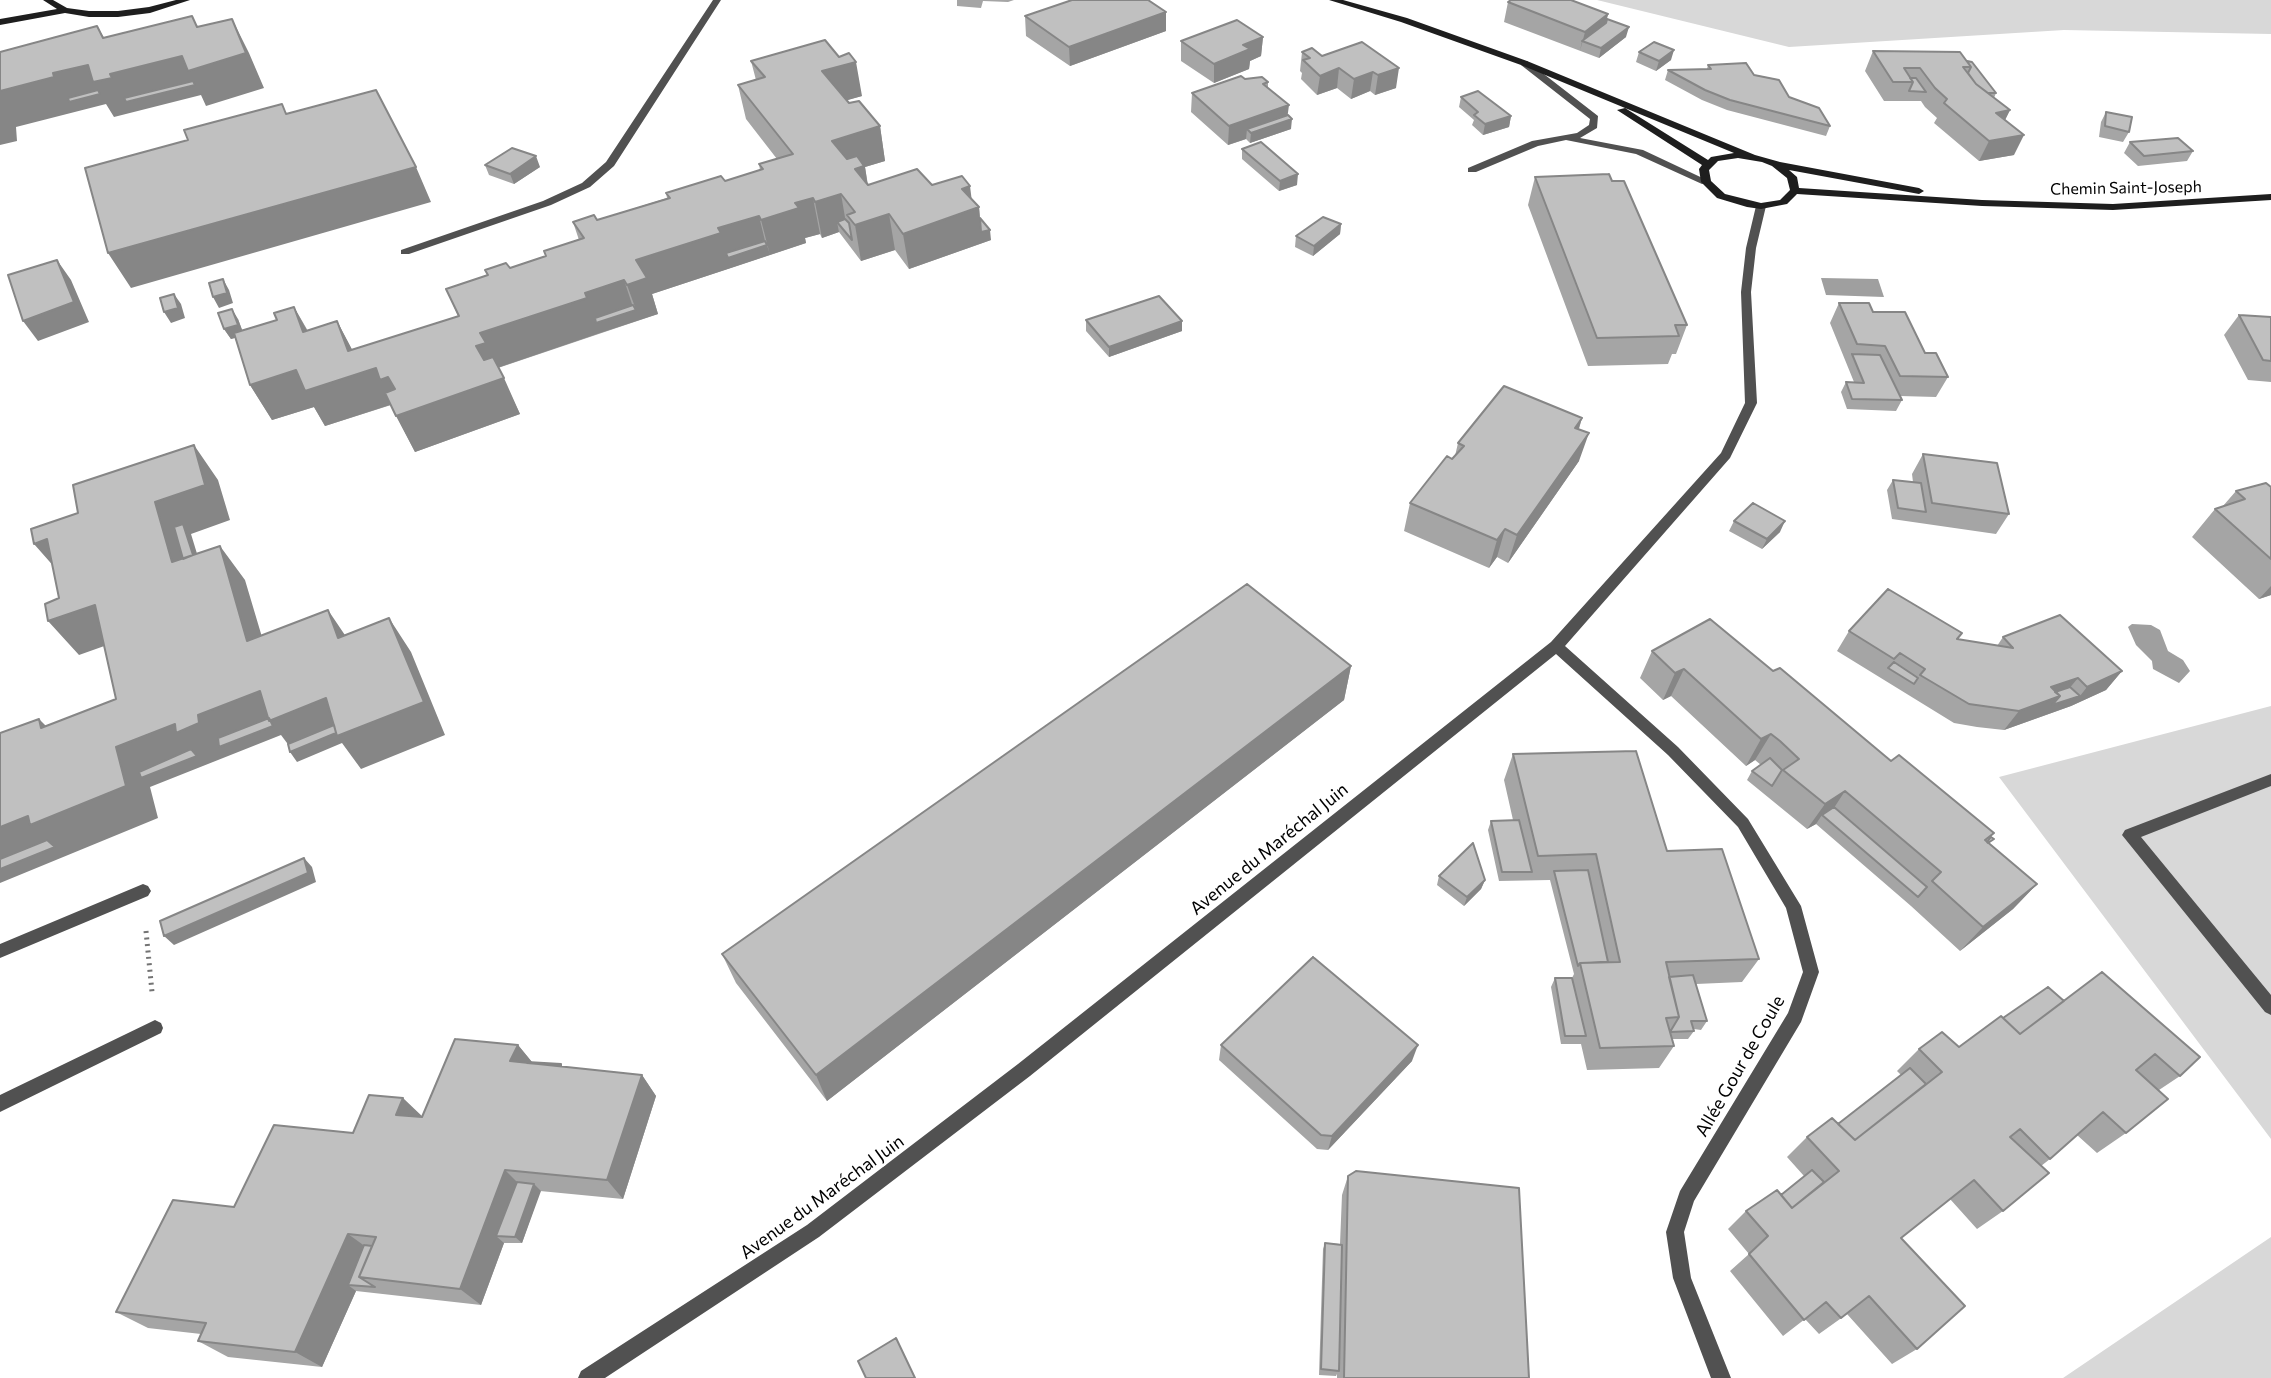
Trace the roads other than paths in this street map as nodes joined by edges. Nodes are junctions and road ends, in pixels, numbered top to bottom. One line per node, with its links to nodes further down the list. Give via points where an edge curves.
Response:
1 (47, 0): 5 (main road)
2 (186, 0): 5 (main road, via 118,14)
3 (717, 0): 19 (street, via 610,164 586,185)
4 (1333, 0): 7 (main road)
5 (65, 10): 6 (main road)
6 (0, 22)
7 (1524, 63): 8 (main road); 9 (street, via 1595,118 1594,126 1580,135)
8 (1594, 93): 10 (main road); 11 (main road)
9 (1554, 139): 13 (street); 14 (street, via 1639,152)
10 (1751, 156): 11 (main road, via 1726,156); 12 (main road, Chemin Saint-Joseph)
11 (1707, 164): 14 (main road)
12 (1776, 164): 15 (main road, via 1792,177); 17 (main road, Chemin Saint-Joseph)
13 (1472, 170)
14 (1706, 182): 18 (main road, via 1721,196)
15 (1795, 191): 17 (main road, Chemin Saint-Joseph); 18 (main road, via 1783,202)
16 (2271, 197): 17 (main road, Chemin Saint-Joseph, via 2113,207)
17 (1982, 203)
18 (1761, 206): 20 (street, Avenue du Maréchal Juin, via 1746,292 1751,403 1726,455)
19 (405, 252)
20 (1556, 646): 27 (street, Avenue du Maréchal Juin, via 1024,1070 813,1231); 28 (street, Allée Gour de Coule, via 1673,751 1743,823 1793,906 1811,972 1795,1017 1686,1197 1675,1232 1682,1278)
21 (2271, 780): 24 (street, via 2130,835)
22 (143, 891): 23 (street)
23 (0, 951)
24 (2271, 1007)
25 (155, 1028): 26 (street)
26 (0, 1104)
27 (588, 1378)
28 (1721, 1378)

